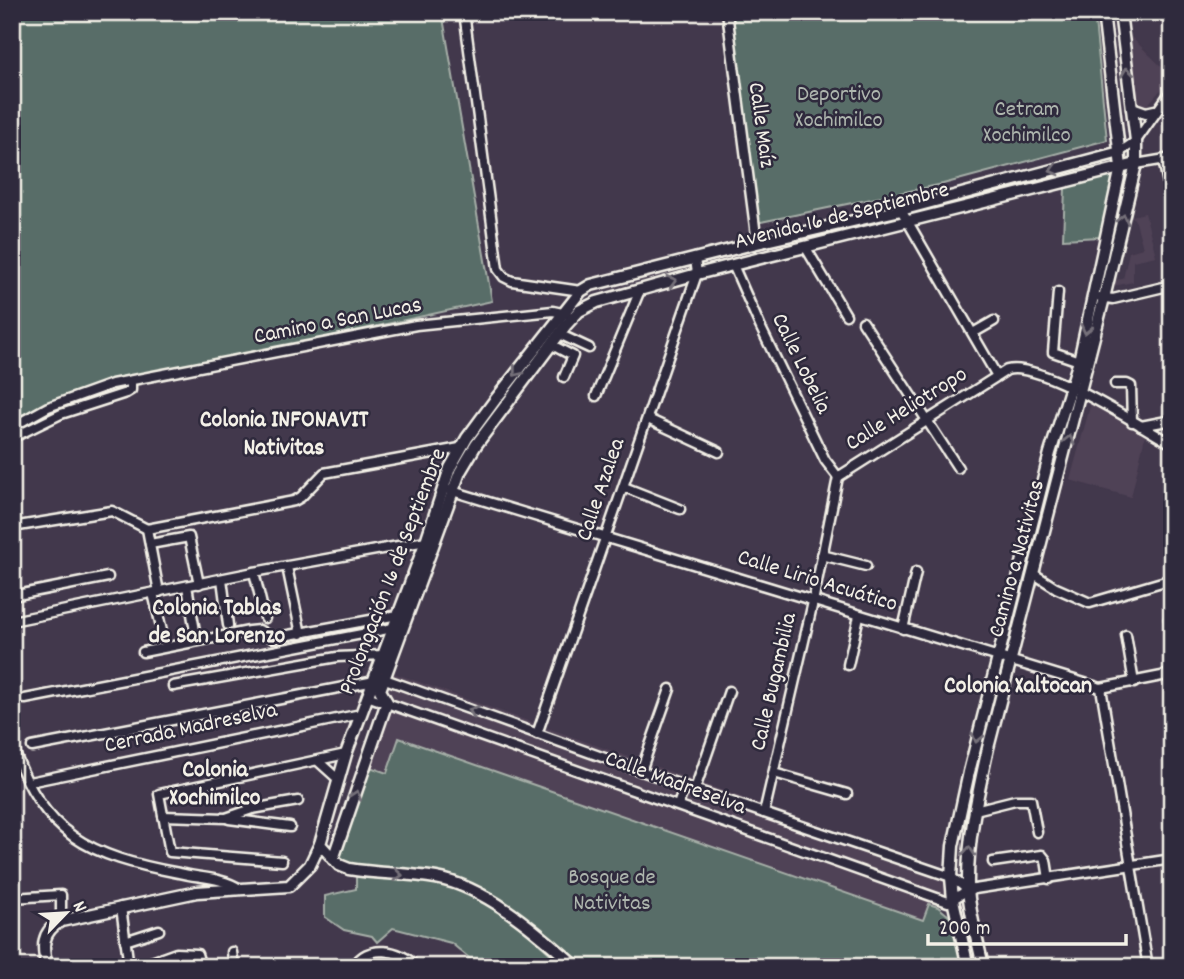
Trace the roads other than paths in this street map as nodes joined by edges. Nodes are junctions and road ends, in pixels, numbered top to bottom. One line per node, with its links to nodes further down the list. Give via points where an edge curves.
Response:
1 (464, 12): 29 (street, via 498,269 512,281)
2 (727, 12): 20 (street, Calle Maíz)
3 (1103, 12): 9 (main road, Camino a Nativitas)
4 (1120, 12): 6 (main road, Camino a Nativitas, one-way to 4)
5 (1172, 89): 7 (street)
6 (1132, 108): 7 (main road); 8 (main road, Camino a Nativitas)
7 (1155, 111): 8 (street)
8 (1136, 141): 9 (street); 11 (main road, Camino a Nativitas)
9 (1120, 152): 12 (main road, Camino a Nativitas); 13 (main road, Avenida 16 de Septiembre, one-way to 13)
10 (1167, 159): 11 (street); 17 (street)
11 (1136, 164): 12 (main road, Avenida 16 de Septiembre); 23 (main road, Camino a Nativitas, one-way to 11)
12 (1121, 167): 15 (main road, Avenida 16 de Septiembre); 21 (main road, Camino a Nativitas)
13 (1025, 178): 14 (main road, Avenida 16 de Septiembre); 15 (main road)
14 (979, 190): 16 (main road); 18 (main road, Avenida 16 de Septiembre)
15 (1027, 190): 16 (main road, Avenida 16 de Septiembre)
16 (981, 202): 19 (main road, Avenida 16 de Septiembre)
17 (1172, 202)
18 (901, 210): 19 (street, Calle Heliotropo); 20 (main road, Avenida 16 de Septiembre)
19 (908, 222): 22 (main road, Avenida 16 de Septiembre); 37 (street, Calle Heliotropo)
20 (757, 243): 24 (main road, Avenida 16 de Septiembre)
21 (1105, 247): 23 (main road); 31 (main road, Camino a Nativitas)
22 (806, 248): 25 (main road, Avenida 16 de Septiembre); 33 (street)
23 (1116, 250): 32 (main road, Camino a Nativitas)
24 (695, 258): 26 (street, Calle Azalea); 29 (main road, Avenida 16 de Septiembre, via 600,281)
25 (733, 265): 26 (main road, Avenida 16 de Septiembre); 59 (street, Calle Lobelia, via 825,460)
26 (697, 274): 28 (main road, Avenida 16 de Septiembre, one-way to 26); 48 (street, Calle Azalea)
27 (1172, 285): 32 (street)
28 (640, 290): 34 (main road, Avenida 16 de Septiembre, via 597,302); 47 (street)
29 (582, 291): 34 (main road, Avenida 16 de Septiembre)
30 (1058, 292): 40 (street, via 1053,352)
31 (1094, 295): 32 (street); 40 (main road, Camino a Nativitas, one-way to 40)
32 (1104, 298): 46 (main road, Camino a Nativitas)
33 (846, 315)
34 (564, 321): 38 (main road, Prolongación 16 de Septiembre); 39 (street); 43 (street, Camino a San Lucas, via 490,316 416,325); 56 (main road, Prolongación 16 de Septiembre, one-way to 56)
35 (994, 321): 37 (street)
36 (863, 322): 50 (street)
37 (973, 333): 41 (street, Calle Heliotropo)
38 (552, 345): 42 (street, via 573,356); 61 (main road, Prolongación 16 de Septiembre)
39 (589, 348)
40 (1079, 361): 45 (main road, Camino a Nativitas)
41 (997, 376): 45 (street, Calle Heliotropo, via 1016,368); 50 (street, Calle Heliotropo)
42 (564, 377)
43 (131, 381): 53 (street, Camino a San Lucas, via 48,407); 54 (street, via 126,393 61,414)
44 (1115, 384): 51 (street, via 1130,386)
45 (1069, 386): 46 (street, Calle Heliotropo); 97 (main road, Camino a Nativitas)
46 (1080, 393): 51 (street, Calle Heliotropo); 73 (main road, Camino a Nativitas, one-way to 46)
47 (596, 396)
48 (648, 419): 57 (street); 60 (street, Calle Azalea)
49 (1172, 419): 52 (street)
50 (928, 420): 58 (street); 59 (street, Calle Heliotropo)
51 (1132, 422): 52 (street, Calle Heliotropo)
52 (1142, 426): 55 (street, Calle Heliotropo)
53 (12, 427)
54 (12, 438)
55 (1172, 444)
56 (460, 448): 61 (main road, Prolongación 16 de Septiembre, via 450,468); 64 (street, via 324,473 294,501)
57 (719, 452)
58 (958, 468)
59 (838, 477): 68 (street, Calle Bugambilia)
60 (624, 487): 62 (street); 65 (street, Calle Azalea)
61 (447, 490): 65 (street, Calle Lirio Acuático); 66 (main road, Prolongación 16 de Septiembre); 101 (main road, Prolongación 16 de Septiembre)
62 (680, 509)
63 (12, 527): 64 (street, via 112,511)
64 (147, 529): 67 (street)
65 (606, 536): 81 (street, Calle Lirio Acuático); 112 (street, Calle Azalea)
66 (426, 541): 70 (street); 82 (main road, Prolongación 16 de Septiembre)
67 (150, 544): 77 (street, via 189,537); 79 (street)
68 (822, 555): 69 (street); 81 (street, Calle Bugambilia)
69 (866, 566)
70 (287, 567): 71 (street); 92 (street)
71 (254, 572): 75 (street); 84 (street)
72 (916, 572): 89 (street)
73 (1034, 574): 76 (street, via 1090,603); 98 (main road, Camino a Nativitas)
74 (108, 577): 80 (street)
75 (222, 579): 77 (street); 87 (street)
76 (1172, 579)
77 (199, 584): 78 (street)
78 (187, 586): 79 (street); 90 (street)
79 (156, 592): 86 (street); 93 (street)
80 (12, 596)
81 (814, 602): 83 (street, Calle Lirio Acuático); 118 (street, Calle Bugambilia)
82 (398, 615): 88 (main road, Prolongación 16 de Septiembre); 92 (street)
83 (859, 616): 89 (street, Calle Lirio Acuático); 99 (street)
84 (265, 618)
85 (1170, 619): 91 (street)
86 (12, 621)
87 (228, 625)
88 (393, 628): 96 (main road, Prolongación 16 de Septiembre); 109 (street)
89 (903, 629): 97 (street, Calle Lirio Acuático)
90 (195, 631)
91 (1172, 632)
92 (301, 634): 95 (street, via 272,638 259,630 249,631)
93 (163, 635)
94 (1126, 635): 103 (street)
95 (143, 652)
96 (384, 654): 102 (main road, Prolongación 16 de Septiembre); 104 (street, via 337,657)
97 (998, 656): 98 (street, Calle Lirio Acuático); 139 (main road, Camino a Nativitas, one-way to 139, via 953,846)
98 (1011, 659): 105 (street, Calle Lirio Acuático); 126 (main road, Camino a Nativitas)
99 (848, 665)
100 (1172, 674): 103 (street, Calle Lirio Acuático)
101 (385, 679): 102 (street); 110 (main road, Prolongación 16 de Septiembre, via 380,691); 112 (street, Calle Madreselva, one-way to 101)
102 (374, 681): 108 (main road, Prolongación 16 de Septiembre); 114 (street)
103 (1134, 682): 105 (street, Calle Lirio Acuático)
104 (173, 686)
105 (1101, 688): 138 (street)
106 (670, 689): 117 (street)
107 (729, 691): 122 (street)
108 (367, 696): 110 (street, Calle Madreselva); 111 (main road, Prolongación 16 de Septiembre)
109 (25, 699)
110 (387, 702): 125 (street, Calle Madreselva); 133 (main road, one-way to 110)
111 (361, 714): 115 (main road, Prolongación 16 de Septiembre); 120 (street, Cerrada Madreselva)
112 (537, 734): 117 (street, Calle Madreselva)
113 (12, 744): 120 (street)
114 (32, 747)
115 (346, 754): 116 (street); 119 (main road, Prolongación 16 de Septiembre)
116 (319, 762): 119 (street); 128 (street, via 161,792 158,799)
117 (642, 771): 121 (street, Calle Madreselva)
118 (774, 773): 123 (street); 127 (street, Calle Bugambilia)
119 (339, 780): 132 (main road, Prolongación 16 de Septiembre)
120 (29, 782): 141 (street, via 60,826 94,850)
121 (685, 786): 122 (street, Calle Madreselva); 125 (street)
122 (695, 789): 127 (street, Calle Madreselva)
123 (847, 794)
124 (298, 802): 129 (street)
125 (678, 805): 144 (street, Calle Madreselva, via 935,898)
126 (975, 810): 131 (street, via 1031,800); 142 (main road, Camino a Nativitas, one-way to 126)
127 (764, 813): 139 (street, Calle Madreselva)
128 (163, 816): 129 (street); 135 (street, via 167,847 174,853)
129 (226, 818): 130 (street)
130 (290, 827)
131 (1037, 832)
132 (320, 844): 133 (main road); 137 (main road, Prolongación 16 de Septiembre)
133 (333, 859): 137 (main road); 157 (main road, one-way to 157, via 349,869 437,878 468,888 519,919)
134 (1172, 859): 138 (street)
135 (282, 861)
136 (993, 862): 140 (street, via 1042,856)
137 (310, 865): 141 (main road, via 289,886)
138 (1130, 866): 140 (street); 160 (street)
139 (951, 877): 142 (street, Calle Madreselva); 144 (main road, Camino a Nativitas)
140 (1049, 879): 142 (street)
141 (240, 889): 145 (main road)
142 (968, 890): 144 (street); 159 (main road, Camino a Nativitas)
143 (12, 898): 146 (street, via 61,895)
144 (953, 900): 158 (main road, Camino a Nativitas)
145 (121, 907): 146 (main road); 148 (street)
146 (61, 921): 151 (main road, via 43,940)
147 (159, 930): 148 (street)
148 (125, 941): 152 (street)
149 (232, 952): 155 (street)
150 (354, 966): 156 (street, via 373,951 403,955)
151 (47, 967)
152 (129, 967)
153 (137, 967): 154 (street, via 176,953 197,954)
154 (201, 967)
155 (234, 967)
156 (416, 967)
157 (578, 967)
158 (968, 967)
159 (983, 967)
160 (1148, 967)

